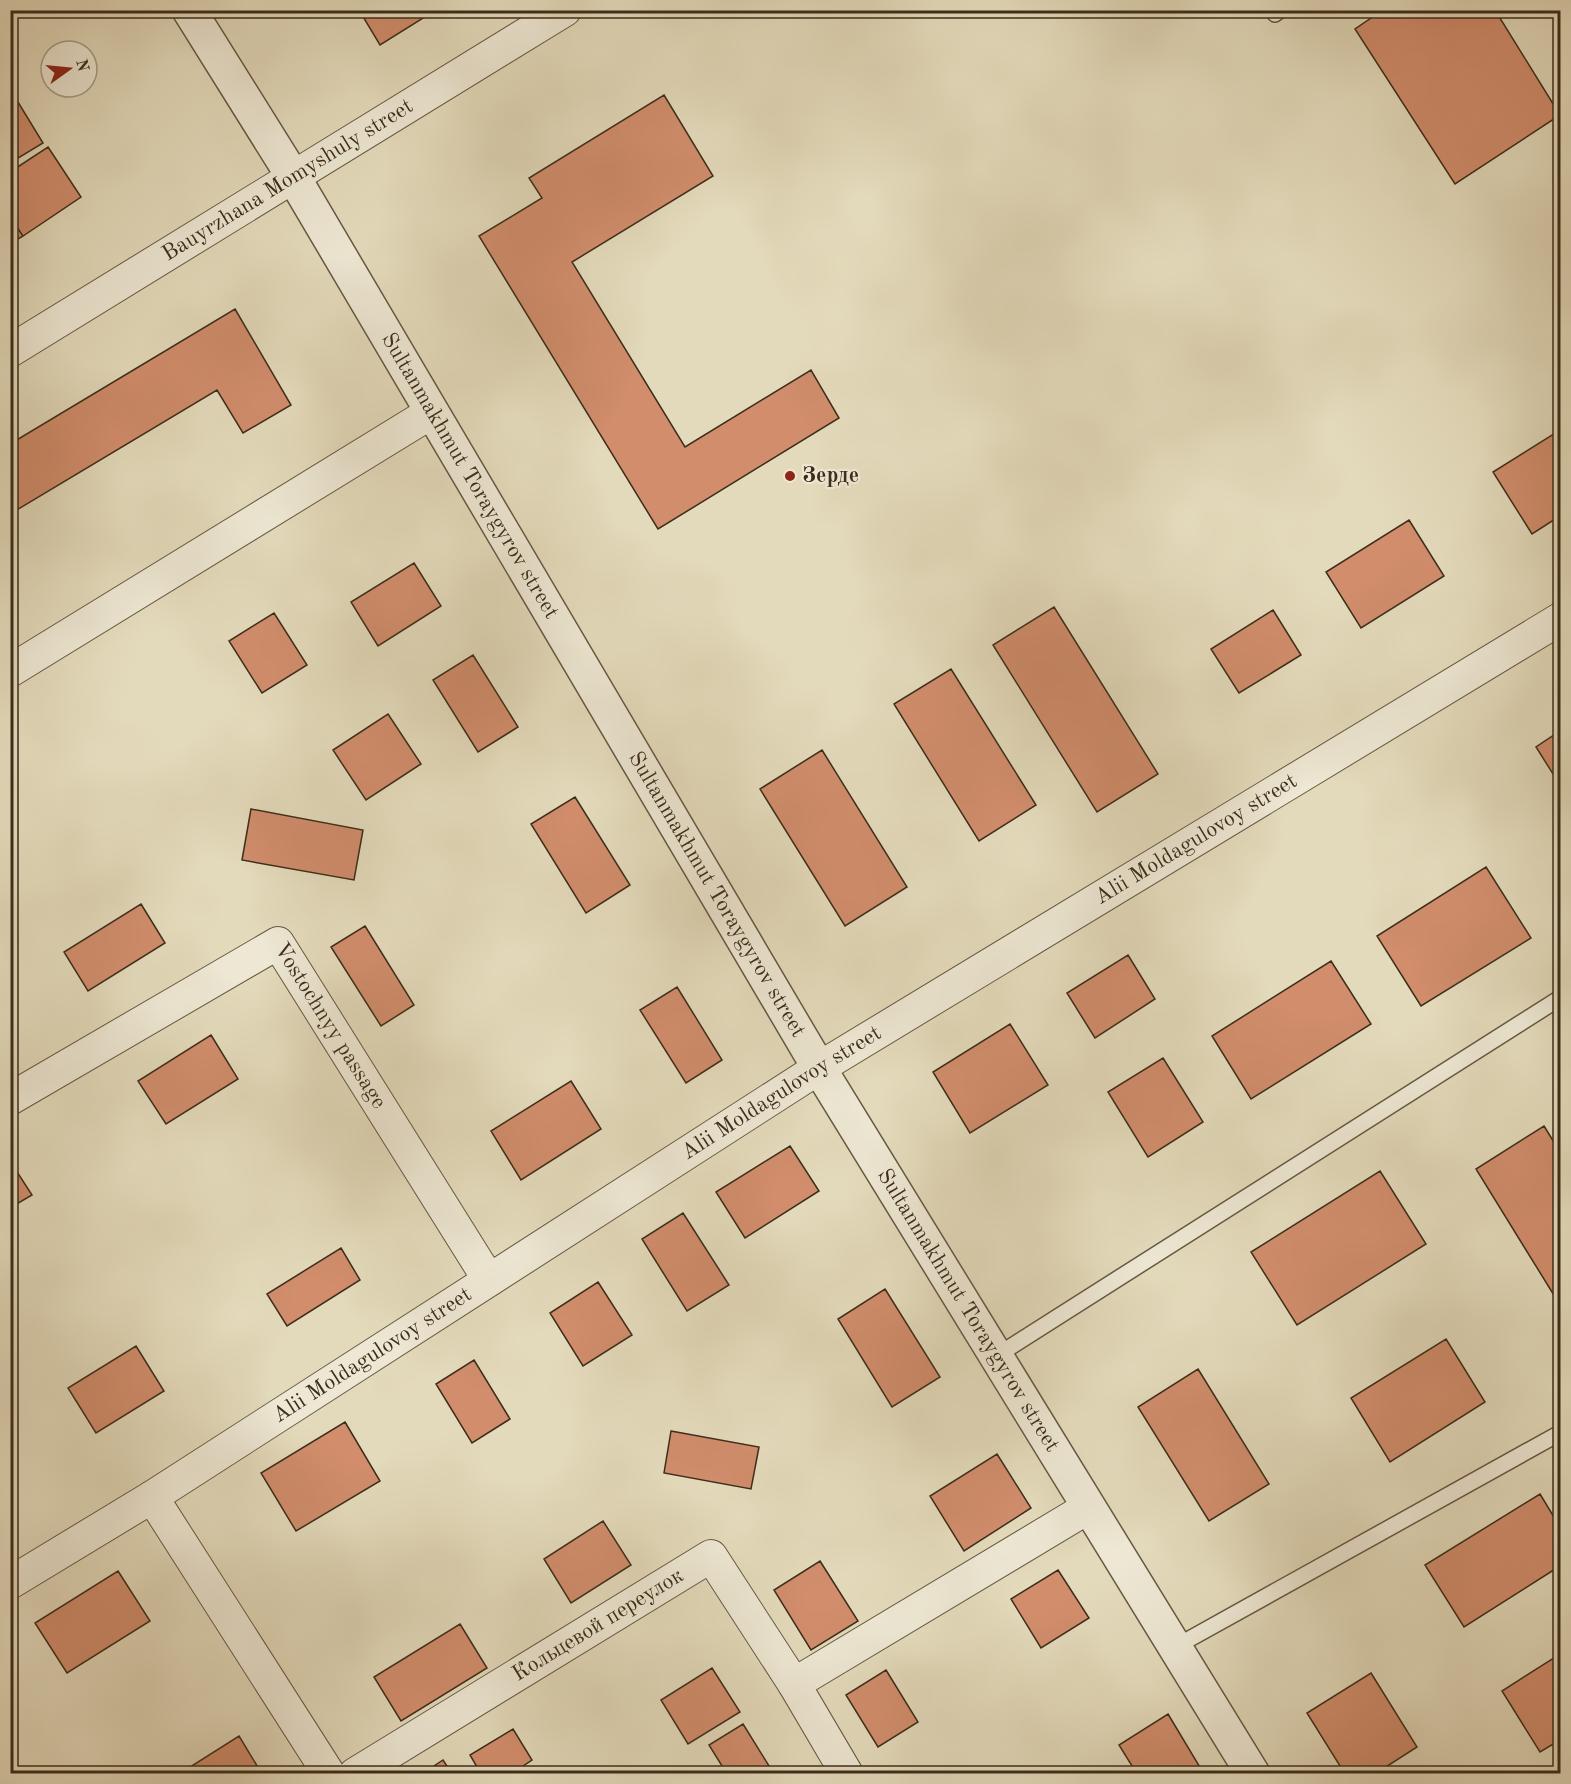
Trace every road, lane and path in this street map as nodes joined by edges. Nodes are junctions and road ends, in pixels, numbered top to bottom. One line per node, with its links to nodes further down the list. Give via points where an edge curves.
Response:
1 (189, 10): 3 (street, Sultanmakhmut Toraygyrov street)
2 (566, 10): 3 (street, Bauyrzhana Momyshuly street)
3 (294, 177): 4 (street, Bauyrzhana Momyshuly street); 5 (street, Sultanmakhmut Toraygyrov street)
4 (10, 351)
5 (432, 412): 7 (street); 9 (street, Sultanmakhmut Toraygyrov street)
6 (1559, 622): 9 (street, Alii Moldagulovoy street)
7 (10, 671)
8 (1560, 998): 12 (lane)
9 (819, 1068): 11 (street, Alii Moldagulovoy street); 12 (street, Sultanmakhmut Toraygyrov street)
10 (10, 1099): 11 (street, Vostochnyy passage, via 278,943)
11 (489, 1280): 14 (street, Alii Moldagulovoy street)
12 (996, 1356): 15 (street, Sultanmakhmut Toraygyrov street)
13 (1560, 1433): 17 (lane)
14 (152, 1497): 16 (street, Alii Moldagulovoy street); 19 (street)
15 (1089, 1507): 17 (street, Sultanmakhmut Toraygyrov street); 18 (street)
16 (10, 1583)
17 (1175, 1647): 22 (street, Sultanmakhmut Toraygyrov street)
18 (794, 1684): 20 (street, Кольцевой переулок, via 711,1556); 21 (street, Кольцевой переулок)
19 (329, 1773)
20 (355, 1773)
21 (847, 1773)
22 (1253, 1773)

